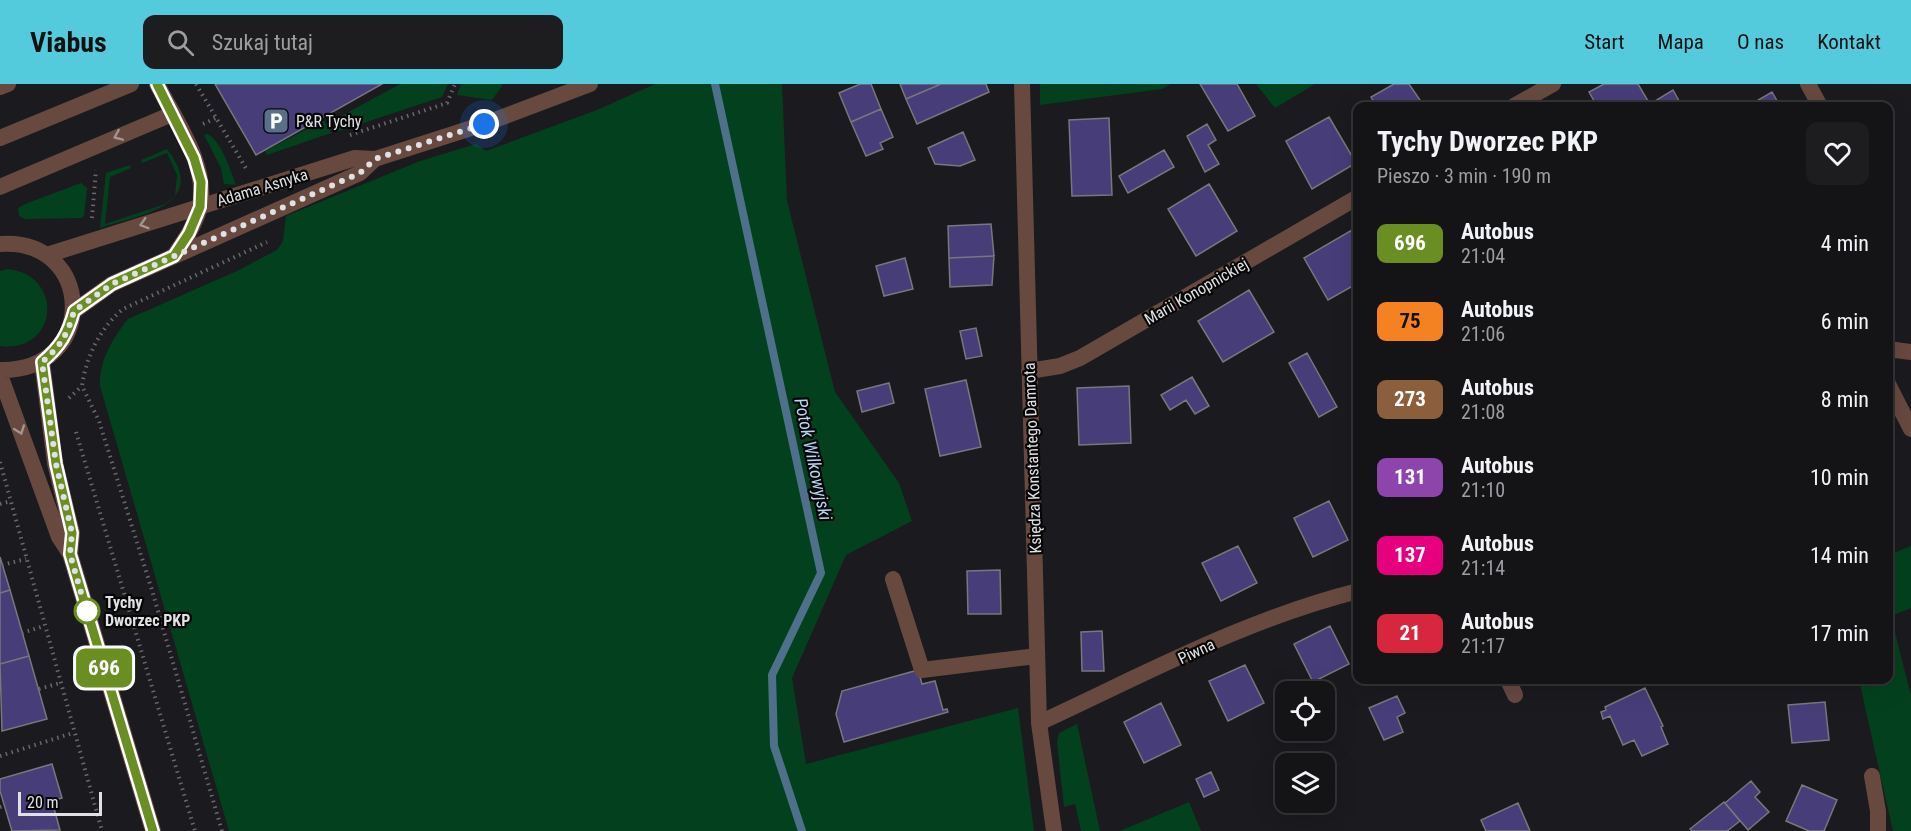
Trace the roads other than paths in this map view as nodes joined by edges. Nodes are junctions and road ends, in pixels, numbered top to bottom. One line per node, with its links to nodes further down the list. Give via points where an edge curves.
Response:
1 (8, 84): 8 (street)
2 (131, 84): 12 (street)
3 (157, 84): 11 (street)
4 (590, 84): 13 (street, Adama Asnyka)
5 (1022, 84): 25 (street, Księdza Konstantego Damrota)
6 (1553, 84): 9 (street)
7 (1808, 84): 10 (street)
8 (0, 87)
9 (1521, 102)
10 (1818, 102)
11 (172, 114): 14 (street, one-way to 14); 16 (street, via 194,158 201,182)
12 (0, 138)
13 (375, 159): 16 (street, Adama Asnyka, via 355,158); 19 (street, Adama Asnyka, via 360,173)
14 (0, 186)
15 (1353, 200): 25 (street, Marii Konopnickiej, via 1080,358 1060,366)
16 (200, 207): 18 (street, Adama Asnyka, one-way to 18); 19 (street)
17 (0, 244): 18 (street, via 25,245)
18 (47, 255): 20 (street, via 62,270 72,290)
19 (174, 256): 20 (street, Adama Asnyka, via 112,284)
20 (74, 311): 23 (street, via 64,340)
21 (1893, 349): 22 (street)
22 (1911, 351)
23 (42, 362): 24 (street, via 21,370); 29 (street, via 56,464 72,533)
24 (0, 370)
25 (1029, 370): 32 (street, Księdza Konstantego Damrota)
26 (0, 375): 29 (street, one-way to 29, via 59,537)
27 (1893, 394): 28 (street)
28 (1911, 429)
29 (70, 554): 35 (street)
30 (893, 579): 32 (street, via 922,670)
31 (1353, 592): 33 (street, Piwna, via 1312,602 1253,625)
32 (1037, 656): 33 (street, Księdza Konstantego Damrota)
33 (1039, 723): 36 (street, Księdza Konstantego Damrota)
34 (1872, 776): 37 (street)
35 (153, 831)
36 (1054, 831)
37 (1878, 831)

